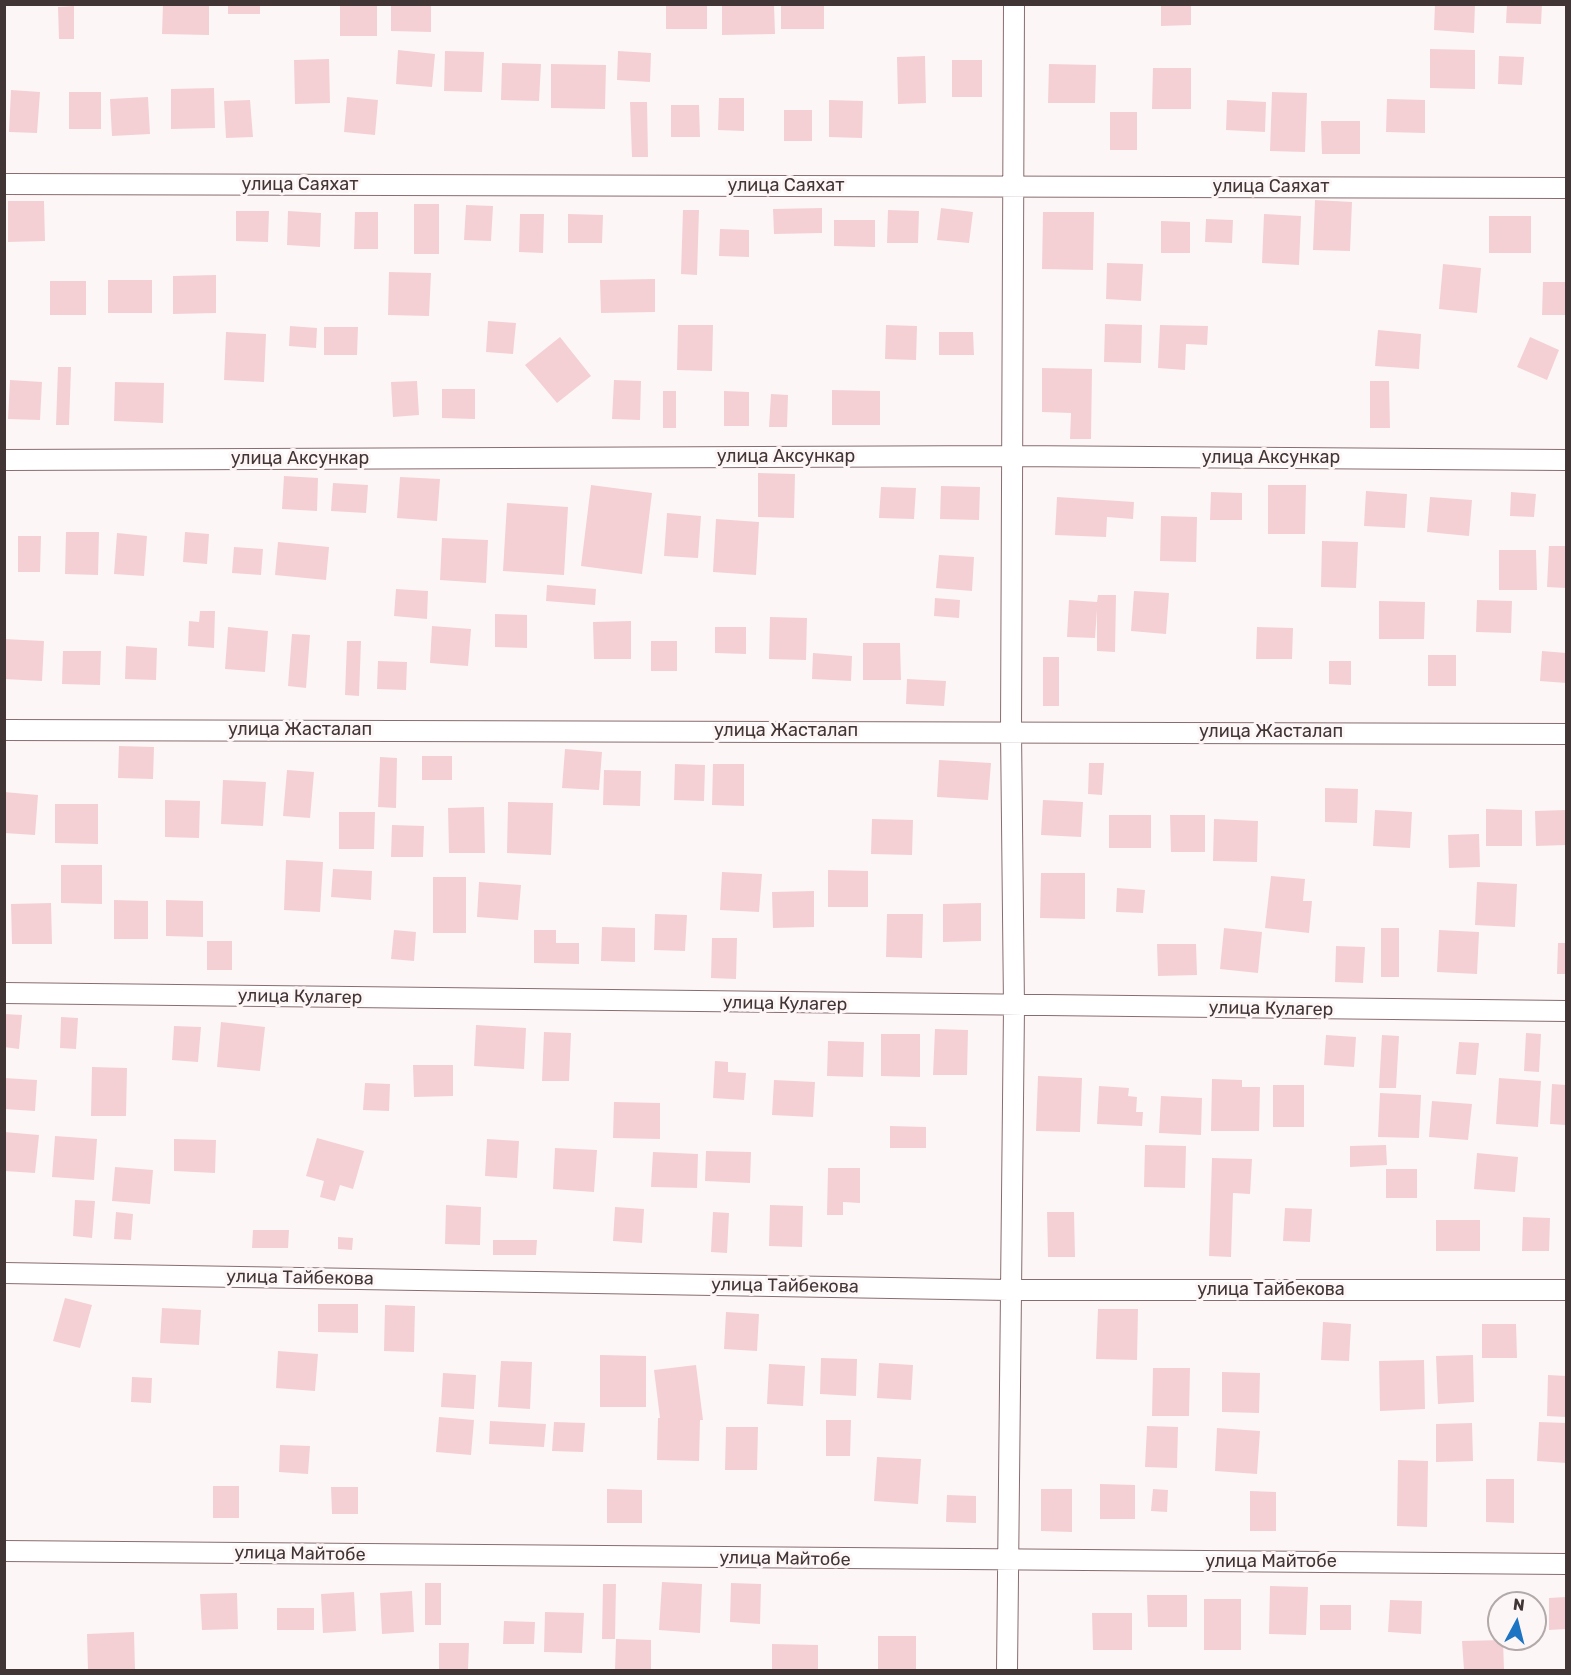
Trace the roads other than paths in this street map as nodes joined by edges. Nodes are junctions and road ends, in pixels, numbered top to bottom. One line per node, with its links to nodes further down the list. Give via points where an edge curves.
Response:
1 (1014, 4): 3 (street)
2 (4, 184): 3 (street, улица Саяхат)
3 (1014, 186): 4 (street, улица Саяхат); 5 (street)
4 (1566, 188)
5 (1011, 456): 6 (street, улица Аксункар); 7 (street, улица Аксункар); 9 (street)
6 (4, 460)
7 (1566, 460)
8 (4, 730): 9 (street, улица Жасталап)
9 (1011, 731): 10 (street, улица Жасталап); 12 (street)
10 (1566, 734)
11 (4, 993): 12 (street, улица Кулагер)
12 (1014, 1007): 13 (street, улица Кулагер); 15 (street)
13 (1566, 1011)
14 (4, 1273): 15 (street, улица Тайбекова)
15 (1009, 1290): 16 (street, улица Тайбекова); 18 (street)
16 (1566, 1290)
17 (4, 1551): 18 (street, улица Майтобе)
18 (1007, 1561): 19 (street, улица Майтобе); 20 (street)
19 (1566, 1564)
20 (1007, 1671)

